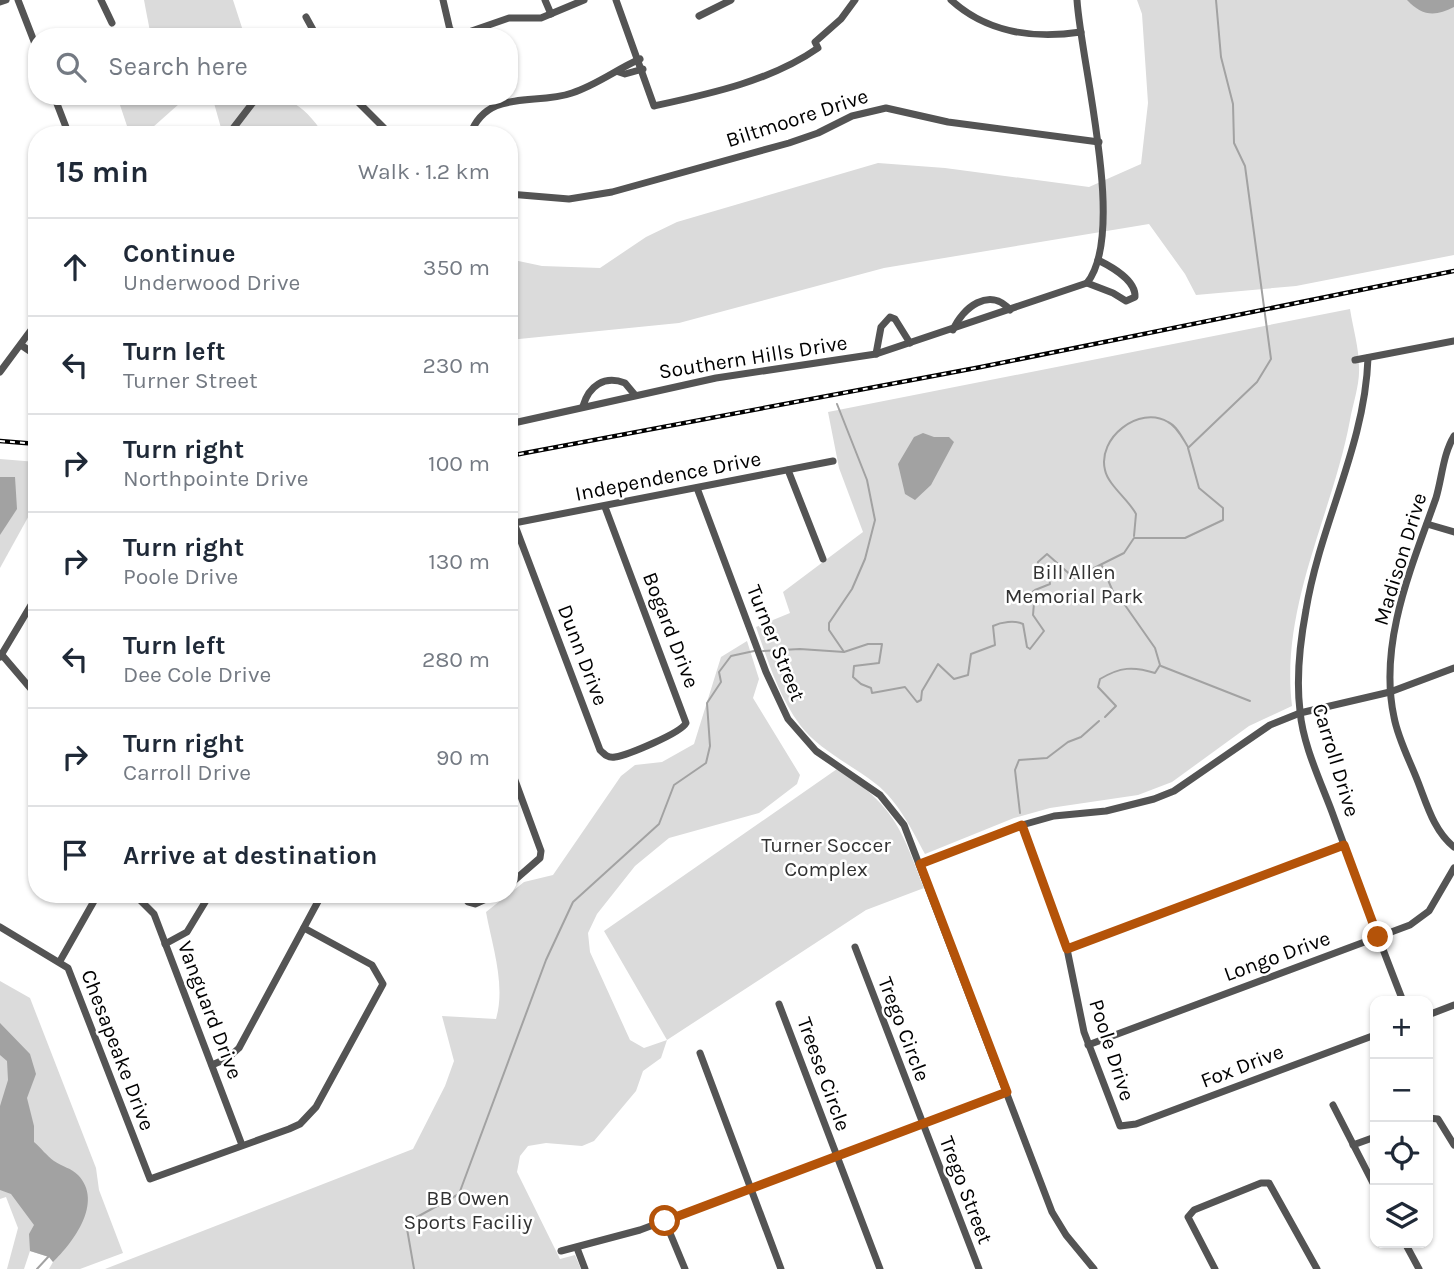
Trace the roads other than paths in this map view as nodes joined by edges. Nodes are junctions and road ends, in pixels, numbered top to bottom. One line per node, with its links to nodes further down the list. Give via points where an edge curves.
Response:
1 (6, 0): 12 (street)
2 (18, 0): 17 (street)
3 (101, 0): 16 (street)
4 (443, 0): 19 (street)
5 (545, 0): 13 (street)
6 (584, 0): 13 (street)
7 (616, 0): 22 (street)
8 (731, 0): 14 (street)
9 (855, 0): 23 (street, via 816,42 818,48 763,77 654,106)
10 (951, 0): 21 (street, via 1002,29 1044,36)
11 (1077, 0): 21 (street)
12 (0, 2)
13 (551, 14): 20 (street, via 509,18)
14 (699, 16)
15 (306, 17): 18 (street)
16 (112, 23)
17 (29, 28)
18 (312, 28)
19 (451, 28)
20 (478, 28)
21 (1081, 32): 34 (street)
22 (640, 59): 23 (street); 24 (street)
23 (643, 69): 24 (street, via 625,75)
24 (619, 72): 25 (street, via 564,96)
25 (518, 99)
26 (57, 105): 30 (street)
27 (251, 105): 31 (street)
28 (361, 105): 32 (street)
29 (498, 105): 33 (street, via 480,115)
30 (66, 126)
31 (235, 126)
32 (382, 126)
33 (474, 126)
34 (1099, 142): 35 (street, Biltmoore Drive, via 948,122 886,108 852,116 789,143 612,192 569,199); 36 (street, via 1102,213)
35 (518, 195)
36 (1098, 260): 37 (street); 37 (street, via 1117,270 1134,288 1135,297 1124,301)
37 (1087, 284): 38 (street, Southern Hills Drive)
38 (1010, 310): 39 (street, Southern Hills Drive); 39 (street, via 998,302 978,302 964,309)
39 (953, 330): 42 (street, Southern Hills Drive)
40 (28, 336): 43 (street)
41 (1454, 341): 46 (street)
42 (910, 343): 45 (street, Southern Hills Drive); 45 (street, Southern Hills Drive, via 890,317 881,327)
43 (22, 345): 44 (street); 48 (street)
44 (28, 349)
45 (876, 354): 49 (street, Southern Hills Drive)
46 (1367, 358): 47 (street); 67 (street, Carroll Drive, via 1351,459 1306,609)
47 (1355, 360)
48 (0, 372)
49 (635, 395): 50 (street, Southern Hills Drive); 50 (street, Southern Hills Drive, via 625,383 606,380 590,390)
50 (583, 406): 51 (street, Southern Hills Drive)
51 (518, 422)
52 (1454, 436): 58 (street, Madison Drive)
53 (833, 461): 54 (street, Independence Drive)
54 (788, 470): 55 (street, Independence Drive); 61 (street)
55 (697, 488): 56 (street, Independence Drive); 73 (street, Turner Street, via 782,709 806,740 894,809)
56 (605, 507): 57 (street, Independence Drive); 68 (street, Bogard Drive, via 686,717 683,729)
57 (518, 522)
58 (1427, 524): 59 (street); 66 (street, Madison Drive, via 1401,603)
59 (1454, 532)
60 (518, 538): 68 (street, Dunn Drive, via 600,750 617,757)
61 (823, 559)
62 (28, 610): 63 (street)
63 (1, 656): 65 (street)
64 (1454, 668): 66 (street)
65 (28, 686)
66 (1390, 692): 67 (street); 72 (street, Madison Drive, via 1394,720 1430,813)
67 (1300, 713): 70 (street, via 1253,735 1154,799); 71 (street, Carroll Drive)
68 (648, 744)
69 (518, 788): 75 (street, via 541,851 540,858)
70 (1022, 825): 73 (street); 85 (street, Poole Drive)
71 (1344, 845): 82 (street, Carroll Drive); 85 (street)
72 (1454, 847)
73 (920, 864): 95 (street, Turner Street)
74 (1454, 868): 82 (street, Longo Drive, via 1422,918)
75 (518, 877)
76 (94, 903): 86 (street)
77 (143, 903): 83 (street, Vanguard Drive, via 155,914)
78 (205, 903): 83 (street, via 187,932)
79 (317, 903): 81 (street)
80 (0, 927): 86 (street, Chesapeake Drive)
81 (304, 928): 94 (street, via 239,1048); 102 (street, via 372,965 383,984 309,1116 289,1129)
82 (1378, 937): 87 (street, Carroll Drive); 92 (street, Longo Drive)
83 (166, 944): 94 (street, Vanguard Drive)
84 (855, 947): 98 (street, Trego Circle)
85 (1067, 949): 92 (street, Poole Drive)
86 (60, 961): 102 (street, Chesapeake Drive, via 73,978 150,1179)
87 (1401, 996)
88 (779, 1004): 104 (street, Treese Circle)
89 (1454, 1005): 90 (street)
90 (1433, 1013)
91 (1370, 1037): 99 (street, Fox Drive, via 1136,1125)
92 (1088, 1045): 99 (street, Poole Drive)
93 (700, 1053): 106 (street)
94 (212, 1065): 102 (street, Vanguard Drive)
95 (1007, 1092): 98 (street); 116 (street, Turner Street, via 1052,1212)
96 (1334, 1105): 103 (street)
97 (1433, 1119): 101 (street, via 1443,1125)
98 (922, 1124): 104 (street); 115 (street, Trego Street)
99 (1120, 1126)
100 (1370, 1139): 103 (street)
101 (1454, 1144)
102 (242, 1145)
103 (1353, 1145): 105 (street)
104 (836, 1157): 106 (street); 114 (street, Treese Circle)
105 (1374, 1185)
106 (751, 1189): 107 (street); 113 (street)
107 (665, 1221): 108 (street); 112 (street)
108 (577, 1248): 110 (street); 111 (street)
109 (1408, 1248): 119 (street)
110 (561, 1251)
111 (585, 1269)
112 (684, 1269)
113 (781, 1269)
114 (880, 1269)
115 (979, 1269)
116 (1094, 1269)
117 (1215, 1269): 118 (street, via 1188,1217 1194,1210 1261,1183 1269,1183)
118 (1317, 1269)
119 (1419, 1269)

